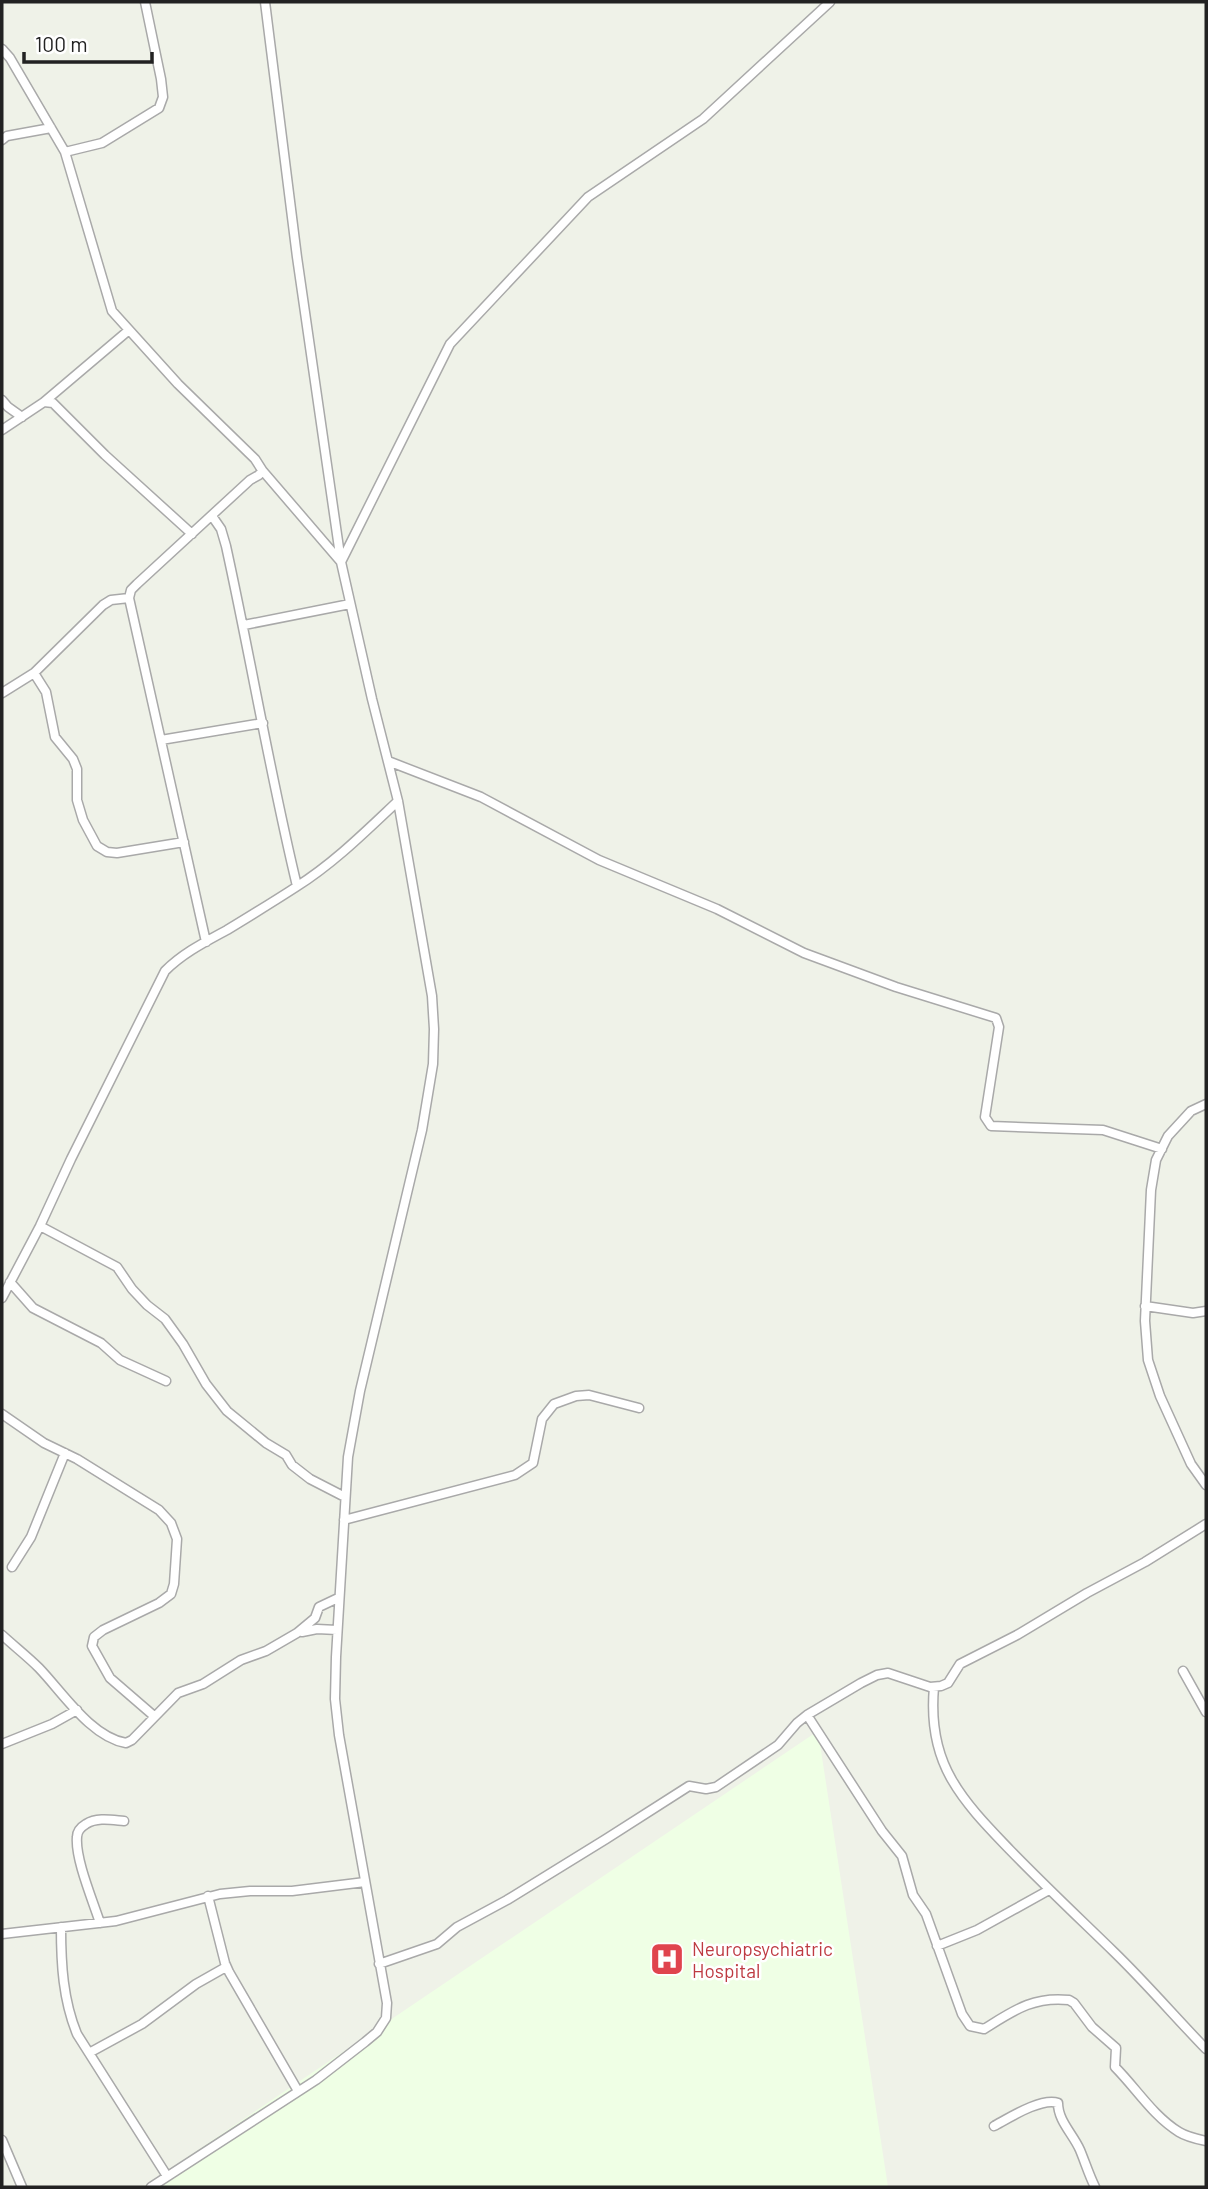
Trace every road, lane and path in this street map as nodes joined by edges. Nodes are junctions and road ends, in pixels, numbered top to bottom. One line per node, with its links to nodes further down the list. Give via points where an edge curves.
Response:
1 (145, 2): 7 (street, via 161,79 159,108 102,143)
2 (265, 2): 16 (street)
3 (830, 2): 16 (street, via 703,119 588,197 450,344)
4 (2, 49): 5 (street)
5 (51, 128): 6 (street); 7 (street)
6 (2, 140)
7 (65, 152): 8 (street, via 112,311)
8 (129, 330): 10 (street); 13 (street)
9 (2, 400): 11 (street)
10 (44, 402): 11 (street); 15 (street, via 53,403)
11 (22, 417): 12 (street)
12 (2, 430)
13 (262, 470): 14 (street); 16 (street)
14 (212, 516): 15 (street); 19 (street, via 221,529)
15 (192, 534): 17 (street, via 131,590)
16 (341, 562): 18 (street)
17 (129, 598): 20 (street, via 103,605); 23 (street)
18 (350, 604): 19 (street); 24 (street)
19 (244, 625): 22 (street)
20 (34, 673): 21 (street); 26 (street, via 46,692 55,737 78,769 77,800 97,846 117,853)
21 (2, 693)
22 (263, 723): 23 (street); 27 (street)
23 (161, 740): 26 (street)
24 (388, 761): 25 (street); 30 (street, via 481,797 599,860 717,909 804,953 996,1018 999,1027 985,1117 991,1126 1103,1130)
25 (398, 801): 27 (street, via 347,850); 41 (street, via 432,996 435,1044 422,1130 360,1391)
26 (184, 842): 28 (street)
27 (297, 886): 28 (street)
28 (206, 942): 31 (street, via 165,971)
29 (1206, 1104): 30 (street, via 1191,1111)
30 (1162, 1149): 34 (street, via 1151,1190)
31 (40, 1226): 32 (street); 41 (street, via 117,1267 147,1306 165,1320 227,1411 310,1479)
32 (10, 1282): 33 (street); 36 (street, via 33,1308 101,1343 120,1360)
33 (2, 1298)
34 (1145, 1306): 35 (street); 40 (street, via 1148,1360 1160,1396 1191,1464)
35 (1206, 1311)
36 (166, 1381)
37 (639, 1408): 42 (street, via 589,1395 562,1400 542,1419 533,1463 515,1475)
38 (2, 1415): 39 (street)
39 (65, 1454): 44 (street, via 31,1537); 54 (street, via 159,1510 171,1522 177,1539 171,1594 103,1630 92,1646 110,1678)
40 (1206, 1485)
41 (345, 1497): 42 (street)
42 (344, 1520): 45 (street)
43 (1206, 1524): 50 (street, via 960,1664 947,1683)
44 (12, 1567)
45 (338, 1598): 46 (street); 47 (street, via 319,1607 316,1618)
46 (337, 1630): 47 (street); 57 (street, via 339,1735)
47 (297, 1633): 54 (street, via 204,1684 178,1693)
48 (2, 1635): 51 (street)
49 (1183, 1671): 52 (street)
50 (934, 1687): 53 (street, via 881,1674); 58 (street, via 934,1737 951,1779 977,1815)
51 (77, 1710): 54 (street, via 105,1735 126,1743); 55 (street)
52 (1206, 1712)
53 (807, 1715): 63 (street, via 901,1856); 64 (street, via 778,1745 716,1787 689,1786 457,1927 437,1944)
54 (154, 1716)
55 (2, 1744)
56 (124, 1821): 60 (street, via 96,1819 79,1829 77,1836)
57 (365, 1882): 59 (street); 64 (street)
58 (1049, 1890): 63 (street, via 977,1930); 66 (street)
59 (208, 1896): 60 (street); 65 (street)
60 (100, 1923): 61 (street)
61 (61, 1927): 62 (street); 67 (street, via 69,2015)
62 (2, 1934)
63 (937, 1946): 71 (street, via 970,2026 984,2029 1031,2002 1069,2000 1116,2048 1115,2067 1154,2112 1181,2133)
64 (379, 1964): 68 (street, via 386,2018 377,2032)
65 (226, 1967): 67 (street); 68 (street)
66 (1206, 2049)
67 (89, 2053): 72 (street)
68 (298, 2091): 72 (street)
69 (994, 2126): 75 (street, via 1044,2103 1058,2103)
70 (2, 2140): 73 (street)
71 (1206, 2141)
72 (167, 2176): 74 (street)
73 (22, 2187)
74 (151, 2187)
75 (1096, 2187)

